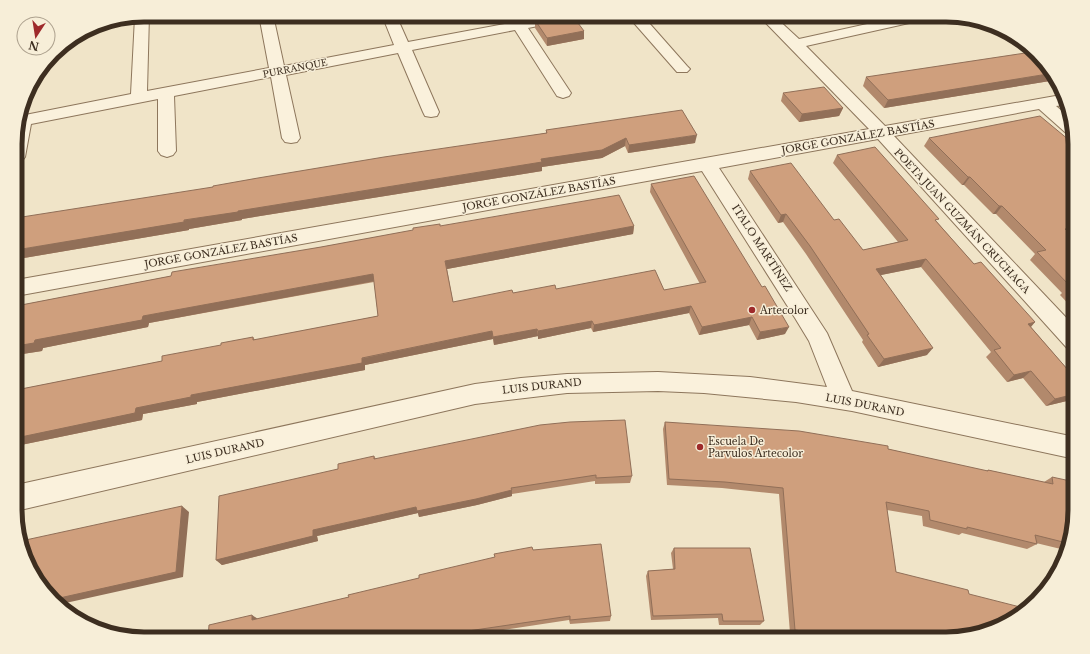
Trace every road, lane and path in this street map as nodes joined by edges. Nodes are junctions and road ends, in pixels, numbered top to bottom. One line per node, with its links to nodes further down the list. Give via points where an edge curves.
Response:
1 (142, 22): 15 (street)
2 (268, 22): 12 (street)
3 (392, 22): 10 (street)
4 (507, 22): 10 (street, PURRANQUE)
5 (516, 22): 14 (street)
6 (640, 22): 11 (street)
7 (772, 22): 9 (street, POETA JUAN GUZMÁN CRUCHAGA)
8 (895, 22): 9 (street)
9 (796, 44): 21 (street, POETA JUAN GUZMÁN CRUCHAGA)
10 (403, 47): 12 (street, PURRANQUE); 18 (street)
11 (682, 69)
12 (278, 71): 13 (street, PURRANQUE); 22 (street)
13 (166, 92): 15 (street, PURRANQUE); 23 (street)
14 (563, 93)
15 (139, 98): 19 (street, PURRANQUE)
16 (1060, 100): 17 (street, JORGE GONZÁLEZ BASTÍAS)
17 (1042, 103): 20 (street); 21 (street, JORGE GONZÁLEZ BASTÍAS)
18 (431, 112)
19 (25, 119)
20 (1067, 124)
21 (881, 132): 24 (street, JORGE GONZÁLEZ BASTÍAS); 26 (street, POETA JUAN GUZMÁN CRUCHAGA)
22 (291, 138)
23 (167, 151)
24 (707, 164): 25 (street, JORGE GONZÁLEZ BASTÍAS); 27 (street, ITALO MARTÍNEZ, via 819,339)
25 (22, 287)
26 (1068, 334)
27 (844, 400): 28 (street, LUIS DURAND); 29 (street, LUIS DURAND, via 760,388 671,381 594,381 522,386 475,394)
28 (1068, 447)
29 (22, 497)

